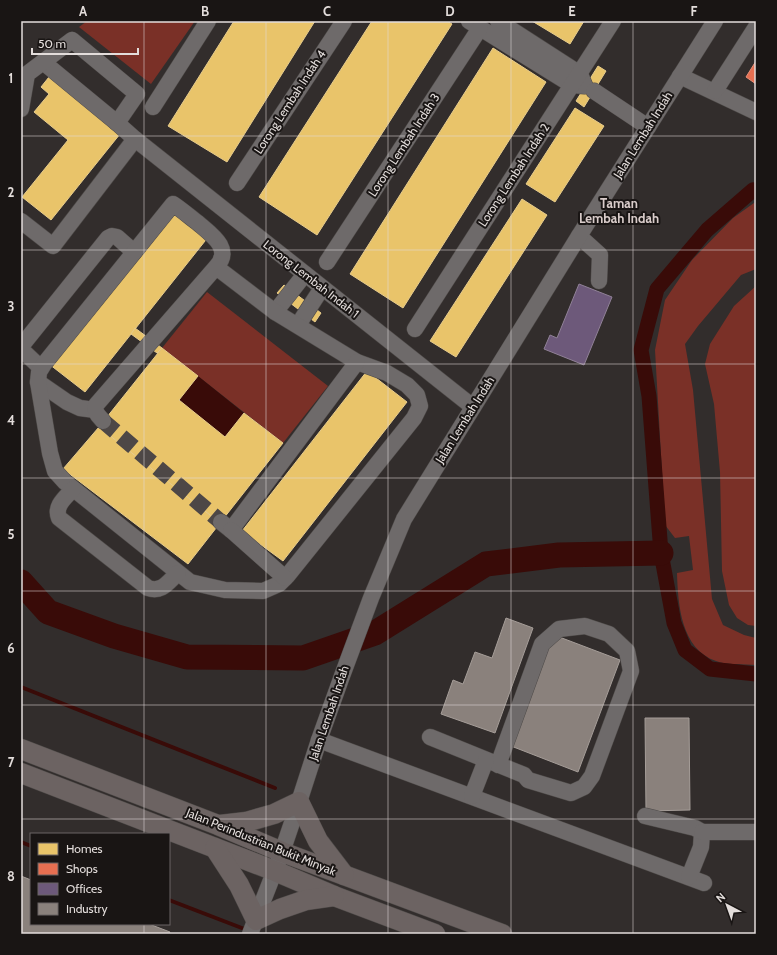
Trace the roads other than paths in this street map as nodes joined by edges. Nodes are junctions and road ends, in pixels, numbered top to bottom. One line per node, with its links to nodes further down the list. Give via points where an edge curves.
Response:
1 (208, 21): 13 (street)
2 (344, 21): 19 (street, Lorong Lembah Indah 4)
3 (498, 21): 10 (street)
4 (614, 21): 10 (street, Lorong Lembah Indah 2)
5 (715, 21): 9 (street, Jalan Lembah Indah)
6 (475, 25): 10 (street); 23 (street, Lorong Lembah Indah 3)
7 (756, 27): 12 (street)
8 (43, 62): 14 (street, via 27,74); 16 (street, Lorong Lembah Indah 1); 16 (street, via 72,40 137,94)
9 (680, 76): 12 (street); 17 (street, Jalan Lembah Indah)
10 (576, 79): 30 (street, Lorong Lembah Indah 2)
11 (594, 91): 17 (street)
12 (715, 91): 15 (street)
13 (153, 107)
14 (21, 109)
15 (756, 112)
16 (117, 123): 18 (street, Lorong Lembah Indah 1)
17 (648, 127): 21 (street, Jalan Lembah Indah)
18 (135, 140): 20 (street, via 53,246); 25 (street, Lorong Lembah Indah 1)
19 (237, 183)
20 (21, 221)
21 (579, 236): 26 (street, via 600,255); 33 (street, Jalan Lembah Indah)
22 (134, 252): 24 (street, via 174,204 214,236 220,244 222,261); 32 (street); 32 (street, via 117,237 108,238 24,344 22,349)
23 (328, 262)
24 (216, 267): 28 (street); 32 (street, via 96,405 99,415 67,402)
25 (305, 274): 27 (street, Lorong Lembah Indah 1); 28 (street)
26 (598, 281)
27 (322, 288): 29 (street); 33 (street, Lorong Lembah Indah 1)
28 (275, 312): 29 (street)
29 (298, 325): 31 (street)
30 (415, 329)
31 (357, 362): 36 (street, via 226,526); 36 (street, via 387,373 407,385 417,395 420,406 414,418)
32 (40, 375): 34 (street, via 50,453 55,471)
33 (473, 407): 38 (street, Jalan Lembah Indah, via 404,519 371,598)
34 (73, 488): 35 (street); 35 (street, via 58,507 59,518 148,588 161,589)
35 (178, 573): 36 (street, via 190,582 224,590 263,591 279,584)
36 (285, 578)
37 (430, 737): 40 (street)
38 (318, 740): 42 (street); 43 (street, Jalan Lembah Indah)
39 (21, 748): 45 (main road, Jalan Perindustrian Bukit Minyak)
40 (492, 762): 40 (street, via 542,644 559,629 585,626 609,634 627,651 631,671 592,776 584,787 571,793 528,780 524,775); 42 (street)
41 (21, 773): 48 (main road, Jalan Perindustrian Bukit Minyak)
42 (472, 796): 46 (street, via 696,880)
43 (299, 802): 45 (main road, via 274,814 246,822); 49 (street, Jalan Lembah Indah); 51 (main road, via 318,841)
44 (645, 816): 46 (street)
45 (218, 825): 49 (main road, Jalan Perindustrian Bukit Minyak)
46 (702, 832): 47 (street)
47 (756, 832)
48 (215, 848): 50 (main road, Jalan Perindustrian Bukit Minyak); 53 (main road, via 239,885)
49 (282, 852): 50 (street, Jalan Lembah Indah); 51 (main road, Jalan Perindustrian Bukit Minyak)
50 (275, 871): 52 (main road, Jalan Perindustrian Bukit Minyak); 53 (street, Jalan Lembah Indah)
51 (344, 875): 55 (main road, Jalan Perindustrian Bukit Minyak)
52 (334, 896): 53 (main road, via 306,900 280,909); 54 (main road, Jalan Perindustrian Bukit Minyak)
53 (252, 928)
54 (435, 934)
55 (502, 934)

